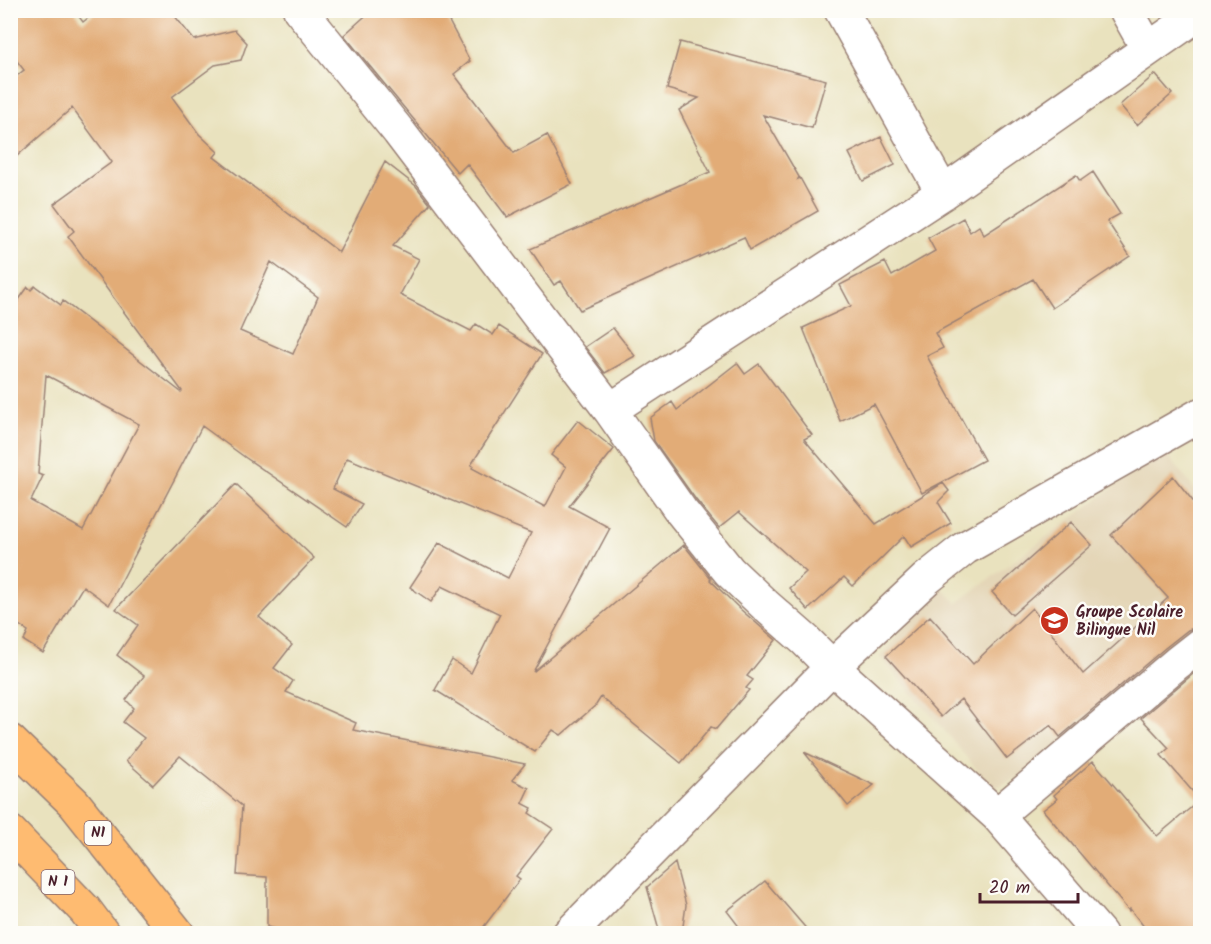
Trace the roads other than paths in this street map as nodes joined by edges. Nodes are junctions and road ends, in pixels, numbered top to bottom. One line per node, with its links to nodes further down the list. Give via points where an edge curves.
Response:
1 (300, 10): 7 (street, via 399,132)
2 (841, 10): 6 (street)
3 (1126, 10): 5 (street)
4 (1200, 13): 5 (street)
5 (1148, 49): 6 (street)
6 (943, 193): 7 (street)
7 (609, 410): 10 (street, via 729,571)
8 (1200, 415): 10 (street, via 964,548)
9 (1200, 645): 12 (street)
10 (832, 667): 12 (street); 14 (street)
11 (10, 741): 16 (highway, N1, via 74,803)
12 (997, 816): 17 (street)
13 (10, 832): 15 (highway, N 1)
14 (583, 929)
15 (103, 933)
16 (178, 933)
17 (1100, 933)

